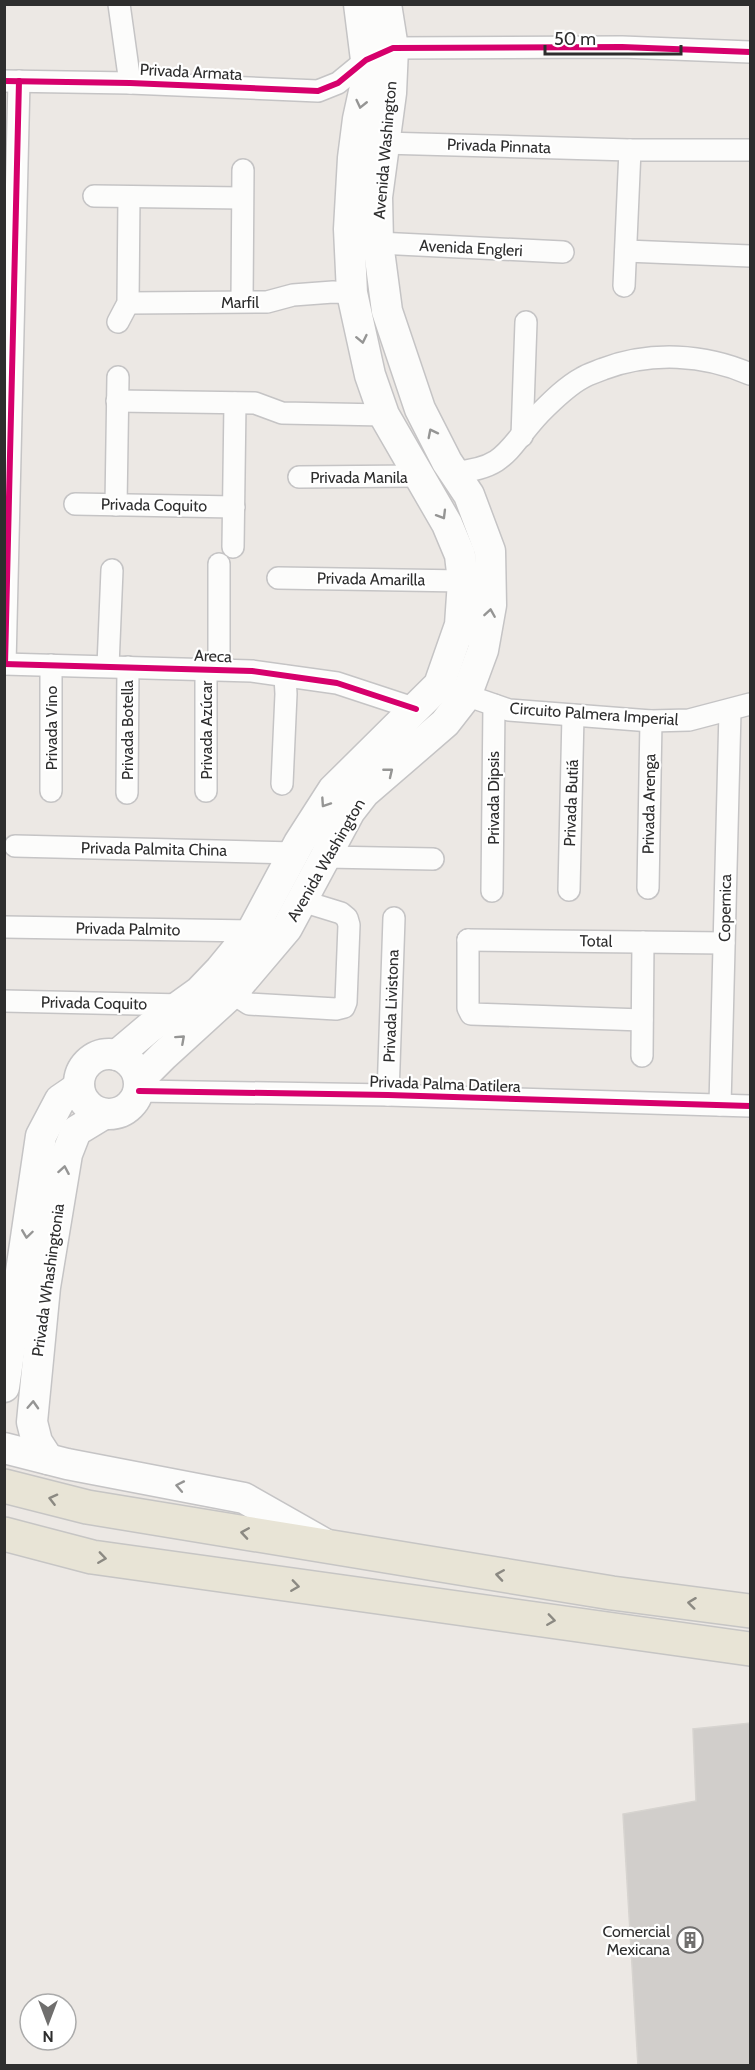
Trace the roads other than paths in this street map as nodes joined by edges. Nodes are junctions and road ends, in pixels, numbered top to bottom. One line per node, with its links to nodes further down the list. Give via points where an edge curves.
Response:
1 (119, 4): 8 (street)
2 (359, 4): 6 (main road, Avenida Washington)
3 (386, 4): 4 (main road, Avenida Washington)
4 (393, 48): 5 (street, via 622,47); 6 (street, Privada Armata); 9 (main road, Avenida Washington)
5 (750, 52)
6 (366, 60): 8 (street, Privada Armata, via 338,82 318,91); 23 (main road, Avenida Washington, one-way to 23, via 353,158 349,229)
7 (12, 81): 8 (street, Privada Armata); 13 (street)
8 (130, 82)
9 (383, 143): 10 (street, Privada Pinnata); 17 (main road, Avenida Washington, via 377,197)
10 (622, 150): 11 (street, Privada Pinnata); 18 (street)
11 (750, 150)
12 (243, 170): 16 (street)
13 (11, 194): 22 (street)
14 (94, 196): 15 (street)
15 (129, 196): 16 (street); 25 (street)
16 (242, 198): 24 (street)
17 (378, 243): 19 (street, Avenida Engleri); 35 (main road, Avenida Washington, one-way to 17, via 420,410 405,369 387,311)
18 (626, 251): 20 (street); 21 (street)
19 (563, 252)
20 (750, 256)
21 (624, 286)
22 (10, 293): 30 (street)
23 (352, 293): 24 (street, Marfil); 33 (main road, Avenida Washington, one-way to 33, via 370,375)
24 (242, 301): 25 (street, Marfil)
25 (128, 303): 26 (street)
26 (118, 322)
27 (526, 322): 34 (street)
28 (750, 375): 34 (street, via 733,367 670,356 615,364 582,377 540,414)
29 (118, 377): 31 (street)
30 (8, 400): 38 (street)
31 (117, 401): 32 (street); 40 (street)
32 (235, 403): 33 (street, via 255,402 282,413); 41 (street)
33 (384, 415): 36 (main road, Avenida Washington)
34 (522, 436): 35 (street, via 510,452 493,464 474,471)
35 (454, 472): 52 (main road, Avenida Washington, one-way to 35, via 483,650 491,605 490,551 469,495)
36 (418, 476): 37 (street, Privada Manila); 46 (main road, Avenida Washington, one-way to 46, via 447,524 460,555)
37 (299, 477)
38 (7, 500): 47 (street)
39 (75, 504): 40 (street, Privada Coquito)
40 (116, 505): 41 (street, Privada Coquito)
41 (234, 507): 42 (street)
42 (233, 547)
43 (219, 564): 50 (street, Privada Azúcar)
44 (112, 570): 49 (street, Privada Botella)
45 (278, 578): 46 (street, Privada Amarilla)
46 (463, 581): 52 (main road, Avenida Washington)
47 (5, 664): 48 (street, Areca)
48 (51, 665): 49 (street, Areca); 59 (street, Privada Vino)
49 (118, 667): 50 (street, Areca); 61 (street, Privada Botella)
50 (212, 669): 51 (street, Areca); 60 (street, Privada Azúcar)
51 (285, 676): 55 (street, Areca, via 337,683); 58 (street)
52 (453, 690): 53 (street, Circuito Palmera Imperial); 55 (main road, Avenida Washington); 64 (main road, Avenida Washington, one-way to 52, via 364,793 446,723)
53 (494, 705): 56 (street, Circuito Palmera Imperial, via 509,710); 68 (street, Privada Dipsis)
54 (745, 707): 57 (street, Circuito Palmera Imperial, via 689,720); 74 (street, Copernica)
55 (416, 709): 63 (main road, Avenida Washington, one-way to 63, via 333,790)
56 (573, 715): 57 (street, Circuito Palmera Imperial); 67 (street, Privada Butiá)
57 (651, 721): 66 (street, Privada Arenga)
58 (282, 784)
59 (51, 791)
60 (206, 791)
61 (127, 793)
62 (15, 846): 63 (street, Privada Palmita China)
63 (294, 853): 72 (main road, Avenida Washington)
64 (326, 857): 65 (street); 69 (main road, Avenida Washington)
65 (433, 859)
66 (648, 888)
67 (569, 890)
68 (492, 891)
69 (302, 901): 75 (main road, Avenida Washington, via 287,928); 75 (street, via 347,918 344,1007 249,1004)
70 (394, 918): 83 (street, Privada Livistona)
71 (4, 927): 72 (street, Privada Palmito)
72 (252, 931): 77 (main road, Avenida Washington, via 220,970)
73 (643, 942): 74 (street, Total); 78 (street); 78 (street, Total, via 462,935 471,1014)
74 (724, 943): 84 (street, Copernica)
75 (232, 993): 81 (main road, Avenida Washington, one-way to 75, via 163,1056)
76 (4, 1001): 77 (street, Privada Coquito)
77 (183, 1005): 79 (main road, Avenida Washington)
78 (642, 1020): 80 (street)
79 (117, 1055): 81 (main road, via 132,1064); 82 (main road, via 98,1056 90,1062)
80 (642, 1056)
81 (139, 1086): 83 (street, Privada Palma Datilera); 86 (main road, via 134,1102 126,1110)
82 (79, 1087): 86 (main road, via 87,1105); 87 (main road, Privada Whashingtonia, one-way to 87, via 60,1100 40,1136)
83 (388, 1095): 84 (street, Privada Palma Datilera)
84 (720, 1105): 85 (street, Privada Palma Datilera)
85 (750, 1106)
86 (104, 1114): 89 (main road, Privada Whashingtonia, one-way to 86, via 37,1442 32,1422 48,1266 67,1154 76,1131)
87 (4, 1387)
88 (4, 1448): 89 (main road)
89 (48, 1459): 92 (main road, one-way to 89, via 244,1498)
90 (4, 1486): 92 (main road, one-way to 90, via 87,1507)
91 (4, 1534): 94 (main road, one-way to 94, via 92,1557)
92 (330, 1546): 93 (main road, one-way to 92, via 612,1593)
93 (750, 1611)
94 (750, 1649)

